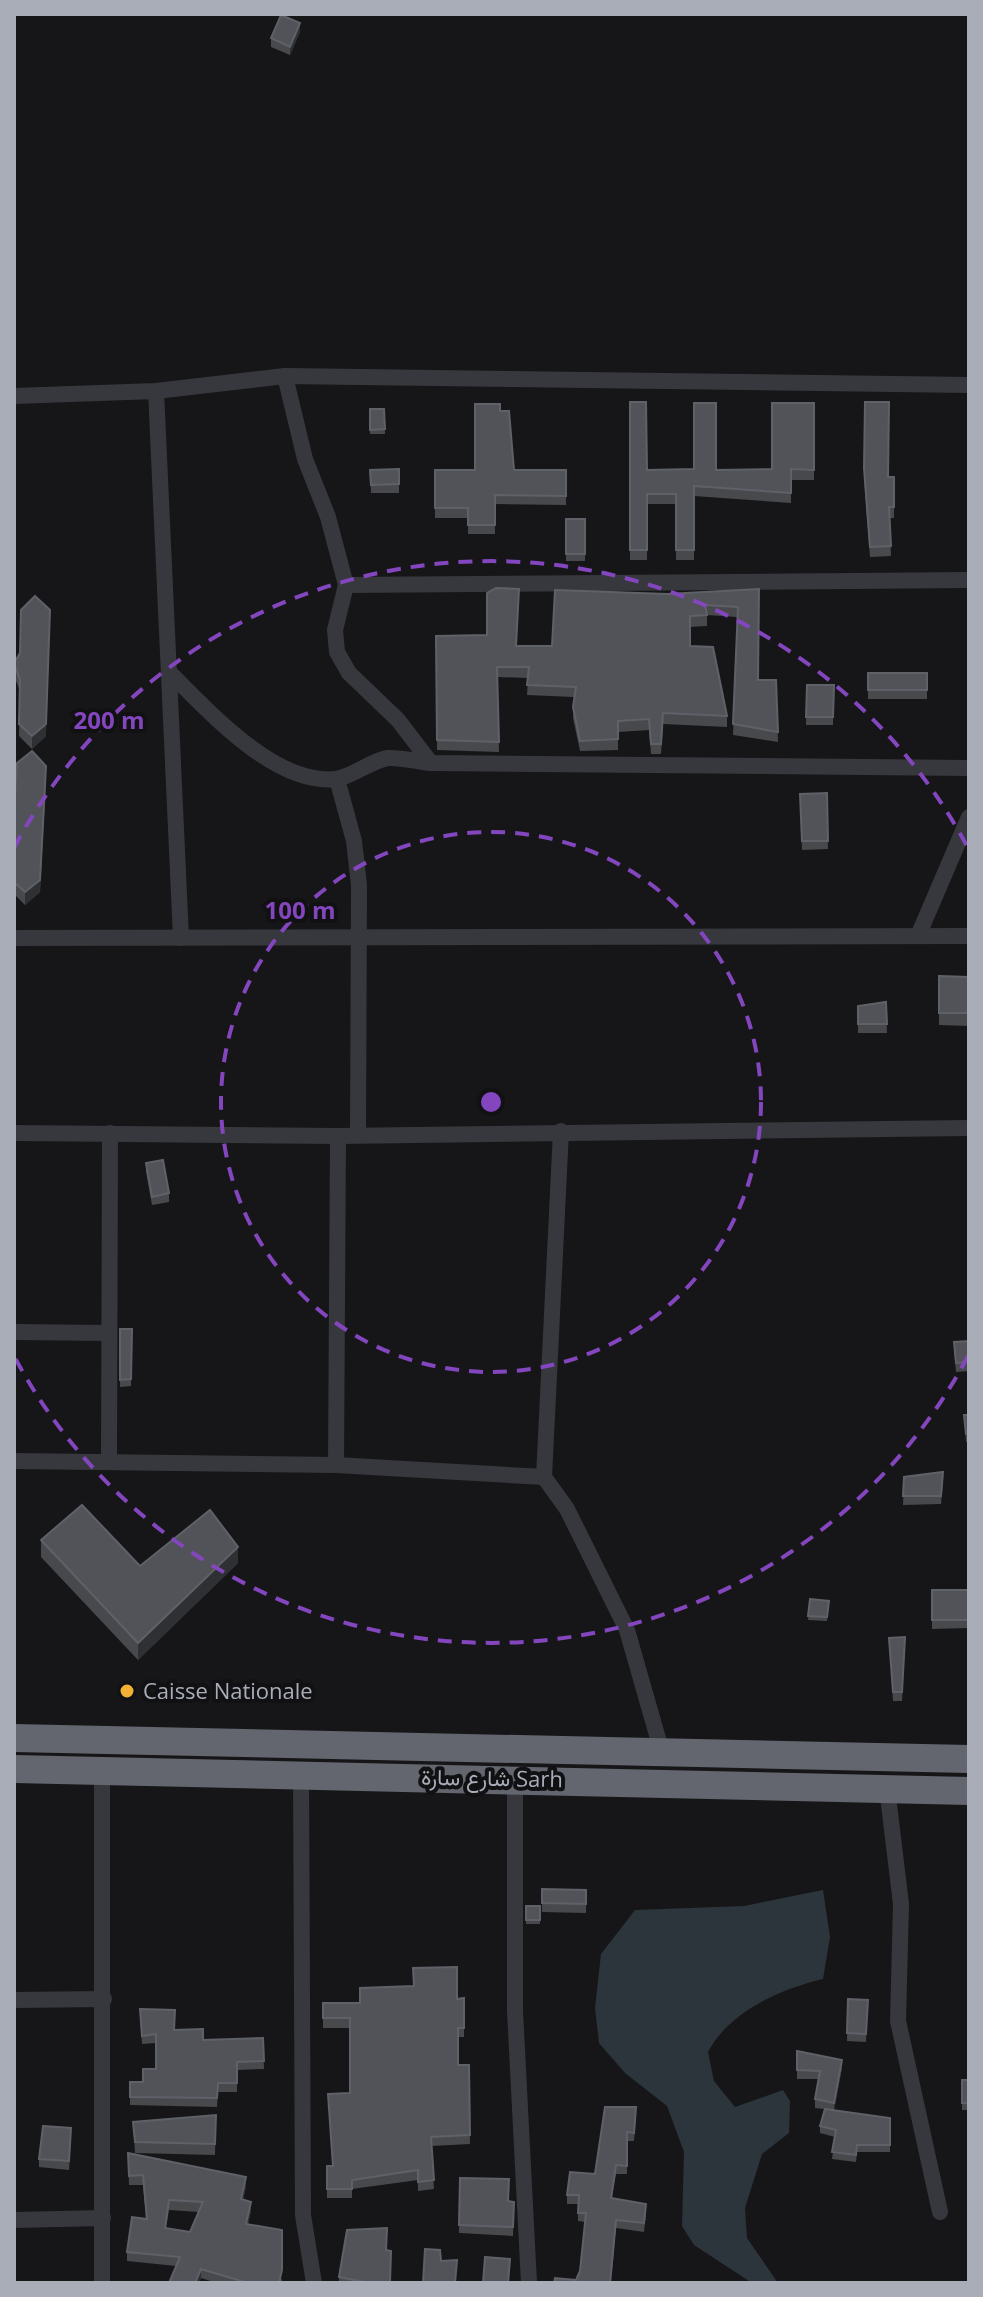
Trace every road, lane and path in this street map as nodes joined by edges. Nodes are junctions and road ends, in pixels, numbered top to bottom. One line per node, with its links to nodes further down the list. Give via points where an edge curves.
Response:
1 (285, 376): 2 (street); 3 (street); 6 (street, via 305,459)
2 (969, 385)
3 (156, 391): 4 (street); 7 (street)
4 (14, 396)
5 (969, 580): 6 (street)
6 (346, 585): 8 (street, via 335,630 337,652 349,673 398,720)
7 (169, 672): 10 (street, via 216,718 278,765); 15 (street)
8 (431, 763): 9 (street); 10 (street, via 388,758)
9 (969, 768)
10 (337, 779): 16 (street, via 356,856)
11 (969, 817): 12 (street)
12 (918, 936): 13 (street); 16 (street)
13 (969, 936)
14 (14, 938): 15 (street)
15 (181, 938): 16 (street)
16 (358, 938): 21 (street)
17 (969, 1128): 18 (street)
18 (561, 1131): 21 (street); 28 (street)
19 (14, 1133): 20 (street)
20 (110, 1133): 22 (street); 24 (street)
21 (358, 1135): 22 (street)
22 (338, 1136): 27 (street)
23 (14, 1332): 24 (street)
24 (109, 1333): 26 (street)
25 (14, 1461): 26 (street)
26 (109, 1462): 27 (street)
27 (336, 1465): 28 (street)
28 (544, 1477): 30 (street, via 567,1509 627,1630)
29 (14, 1738): 30 (highway, شارع سارة Sarh)
30 (661, 1749): 31 (highway, شارع سارة Sarh)
31 (969, 1759)
32 (14, 1769): 33 (highway, شارع سارة Sarh)
33 (102, 1772): 34 (highway, شارع سارة Sarh); 38 (street)
34 (301, 1774): 35 (highway, شارع سارة Sarh); 44 (street, via 303,2215)
35 (515, 1778): 36 (highway, شارع سارة Sarh); 45 (street, via 515,2011)
36 (887, 1788): 37 (highway, شارع سارة Sarh); 40 (street, via 901,1904 898,2021)
37 (969, 1791)
38 (104, 1999): 39 (street); 41 (street)
39 (14, 2000)
40 (940, 2212)
41 (103, 2218): 42 (street); 43 (street)
42 (14, 2220)
43 (102, 2283)
44 (314, 2283)
45 (529, 2283)

